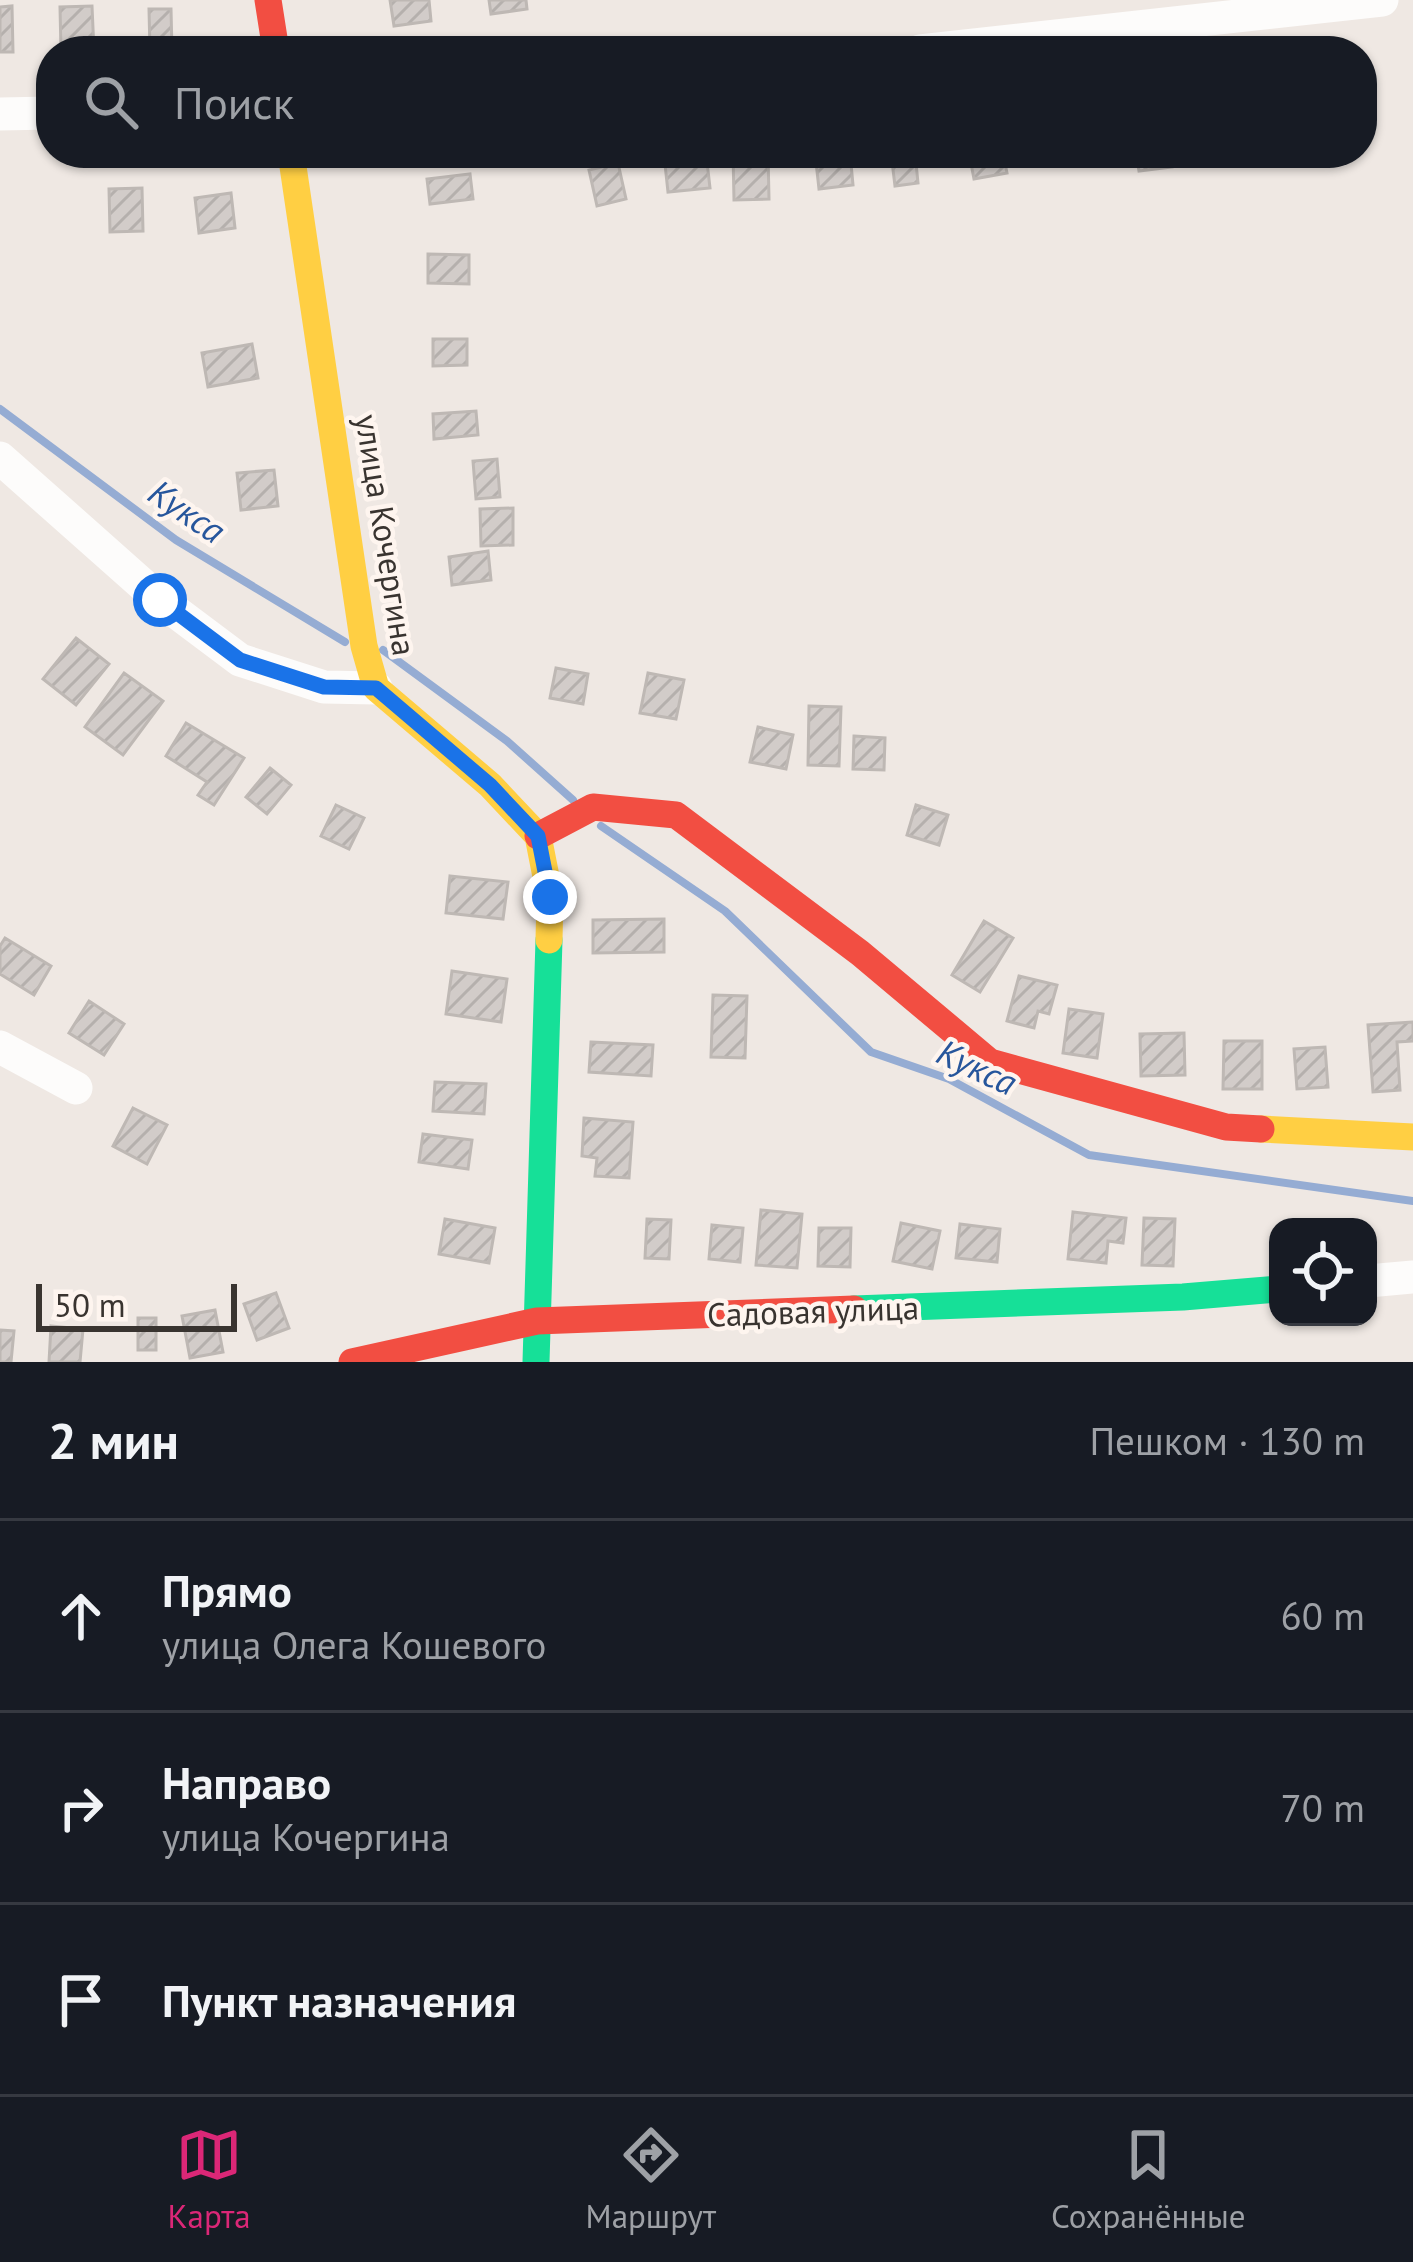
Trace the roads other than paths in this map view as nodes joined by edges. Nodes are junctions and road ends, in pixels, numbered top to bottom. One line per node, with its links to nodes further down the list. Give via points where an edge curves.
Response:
1 (268, 0): 3 (street)
2 (1382, 0): 4 (street)
3 (274, 36)
4 (1056, 36)
5 (36, 113): 6 (street)
6 (0, 114)
7 (294, 168): 9 (street, улица Кочергина)
8 (0, 458): 9 (street, via 240,660 324,687)
9 (376, 688): 10 (street, улица Кочергина)
10 (538, 836): 13 (street, via 593,807 676,814 990,1062 1226,1127); 17 (street, via 550,897)
11 (0, 1047): 12 (street)
12 (76, 1088)
13 (1413, 1137)
14 (1413, 1277): 15 (street)
15 (1377, 1280)
16 (1269, 1290): 17 (street, Садовая улица)
17 (537, 1321): 18 (street, Садовая улица); 19 (street)
18 (352, 1362)
19 (536, 1362)

